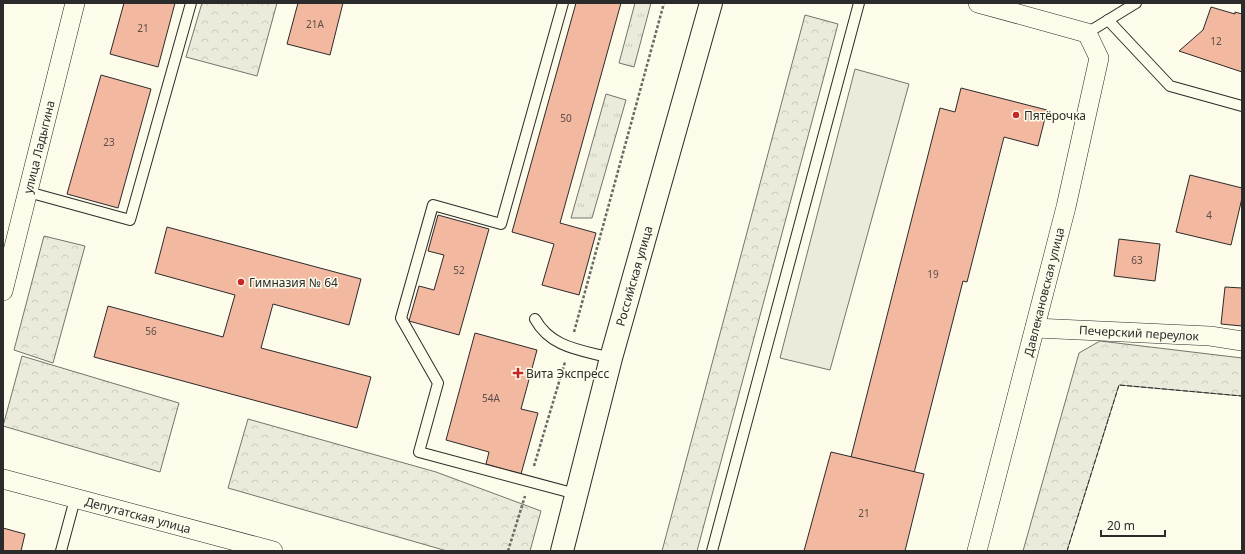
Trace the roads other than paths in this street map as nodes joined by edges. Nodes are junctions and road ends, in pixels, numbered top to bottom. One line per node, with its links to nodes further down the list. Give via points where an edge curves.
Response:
1 (75, 3): 11 (street, улица Ладыгина)
2 (191, 3): 11 (lane, via 130,220)
3 (563, 3): 18 (lane, via 501,224 433,205 401,318 438,384 419,452)
4 (711, 3): 16 (main road, Российская улица)
5 (859, 3): 23 (lane)
6 (1136, 3): 8 (lane)
7 (986, 4): 9 (street)
8 (1108, 20): 9 (lane); 10 (lane, via 1170,86)
9 (1087, 33): 14 (street, Давлекановская улица, via 1099,58 1066,207)
10 (1242, 106)
11 (28, 192): 12 (street, улица Ладыгина)
12 (3, 291)
13 (535, 319): 16 (lane, via 552,339 570,347)
14 (1035, 328): 15 (street, Печерский переулок, via 1210,336); 24 (street, Давлекановская улица)
15 (1242, 341)
16 (611, 358): 18 (main road, Российская улица)
17 (3, 479): 19 (street, Депутатская улица)
18 (576, 494): 22 (main road, Российская улица)
19 (75, 499): 20 (lane); 21 (street, Депутатская улица)
20 (61, 551)
21 (273, 551)
22 (562, 551)
23 (712, 551)
24 (977, 551)

